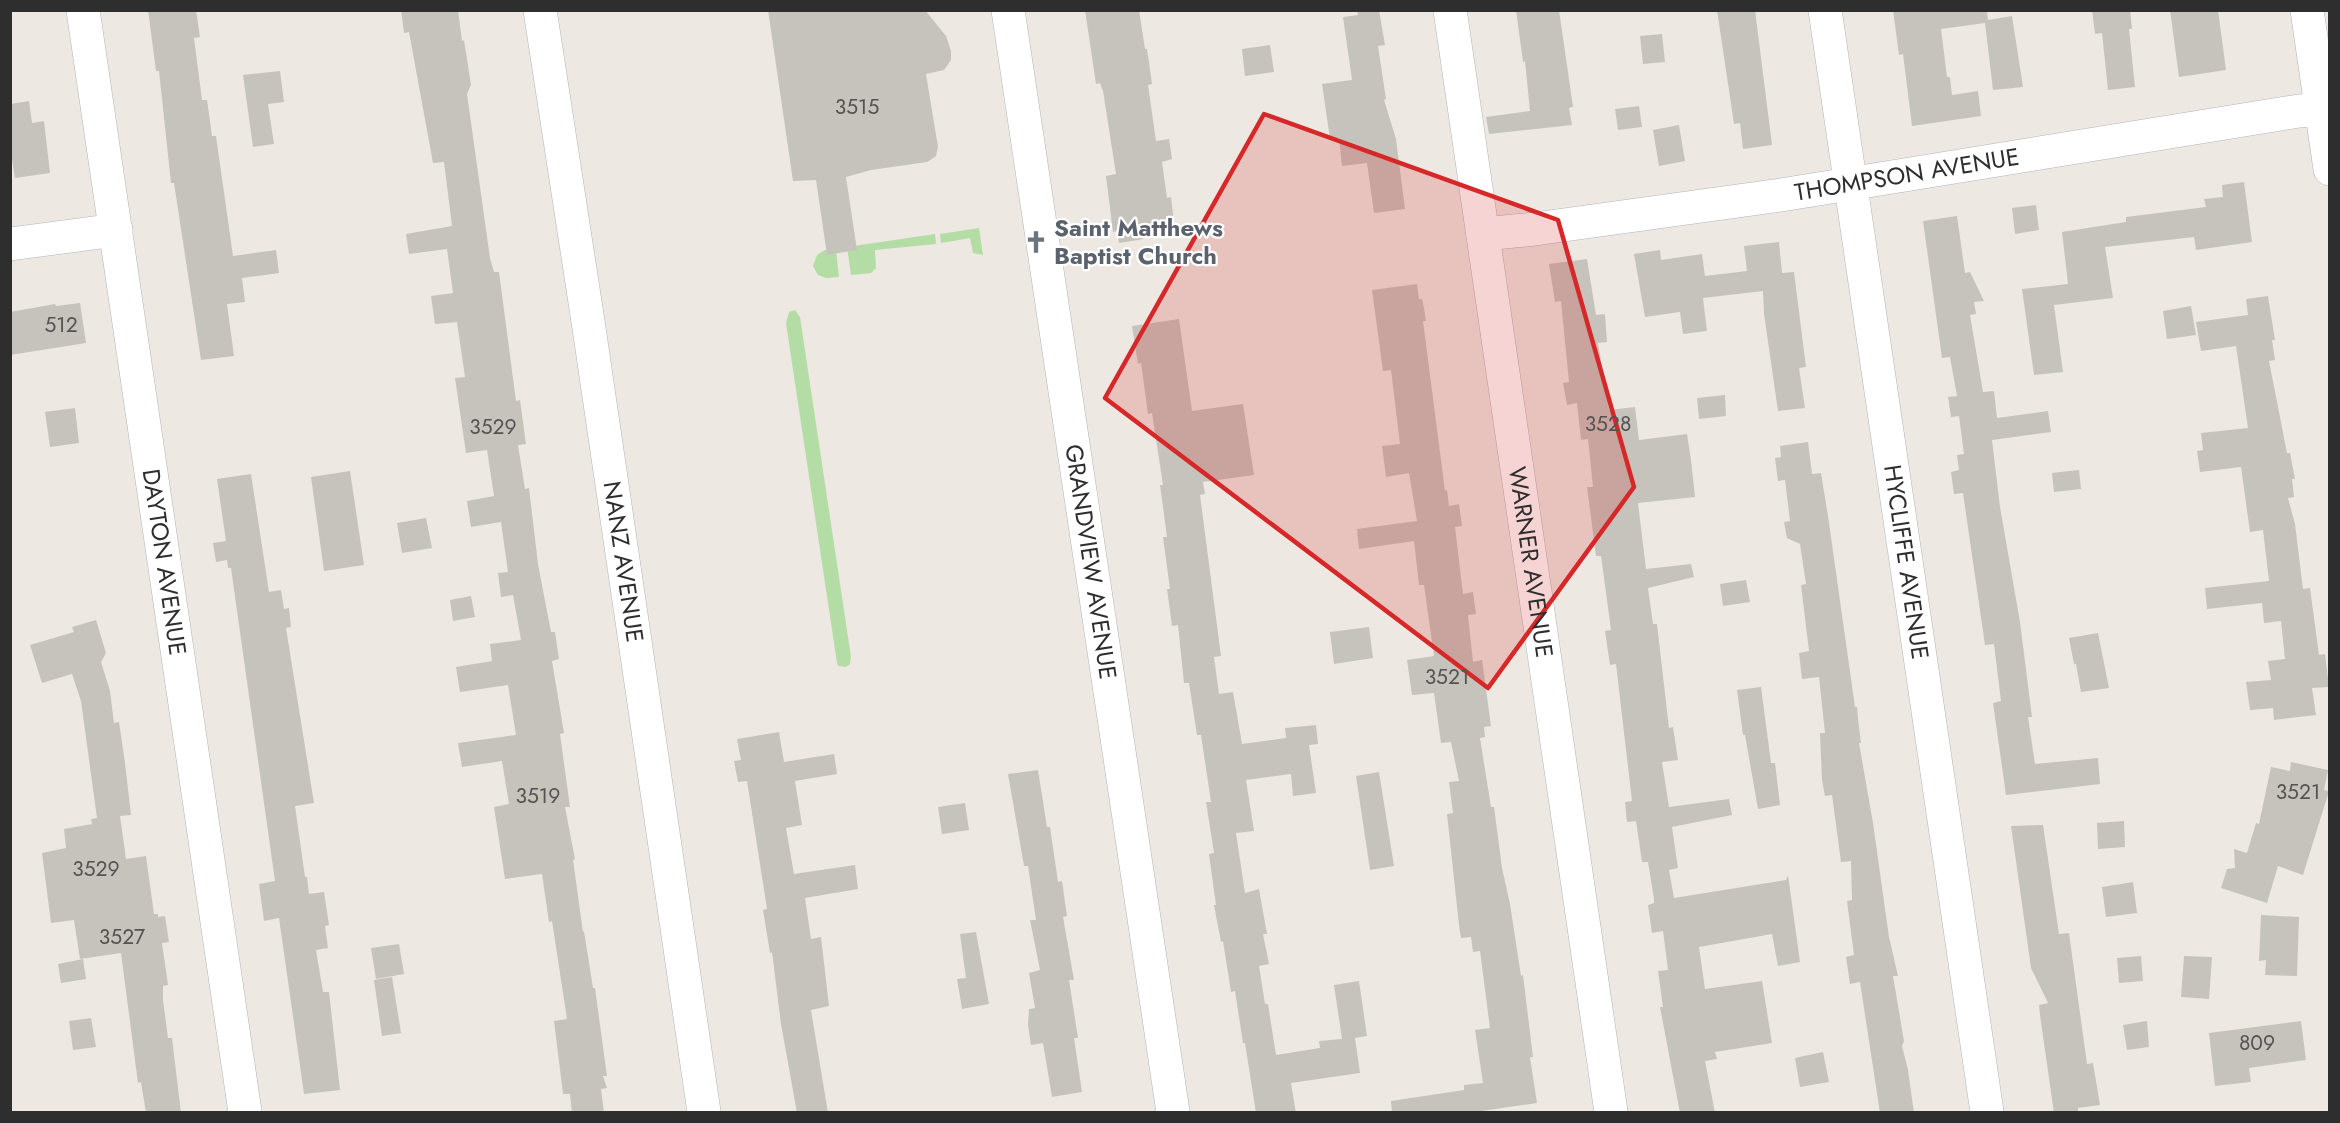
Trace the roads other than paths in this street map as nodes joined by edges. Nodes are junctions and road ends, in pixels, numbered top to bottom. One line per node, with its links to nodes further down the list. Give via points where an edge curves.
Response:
1 (83, 10): 10 (street, DAYTON AVENUE)
2 (540, 10): 14 (street, NANZ AVENUE)
3 (1008, 10): 15 (street, GRANDVIEW AVENUE)
4 (1450, 10): 11 (street, WARNER AVENUE)
5 (1825, 10): 9 (street, HYCLIFFE AVENUE)
6 (2307, 10): 7 (street)
7 (2325, 109): 8 (street); 9 (street, THOMPSON AVENUE)
8 (2330, 169)
9 (1849, 184): 11 (street, THOMPSON AVENUE); 17 (street, HYCLIFFE AVENUE)
10 (116, 230): 12 (street); 13 (street, DAYTON AVENUE)
11 (1483, 234): 16 (street, WARNER AVENUE)
12 (10, 244)
13 (244, 1113)
14 (704, 1113)
15 (1173, 1113)
16 (1611, 1113)
17 (1987, 1113)

